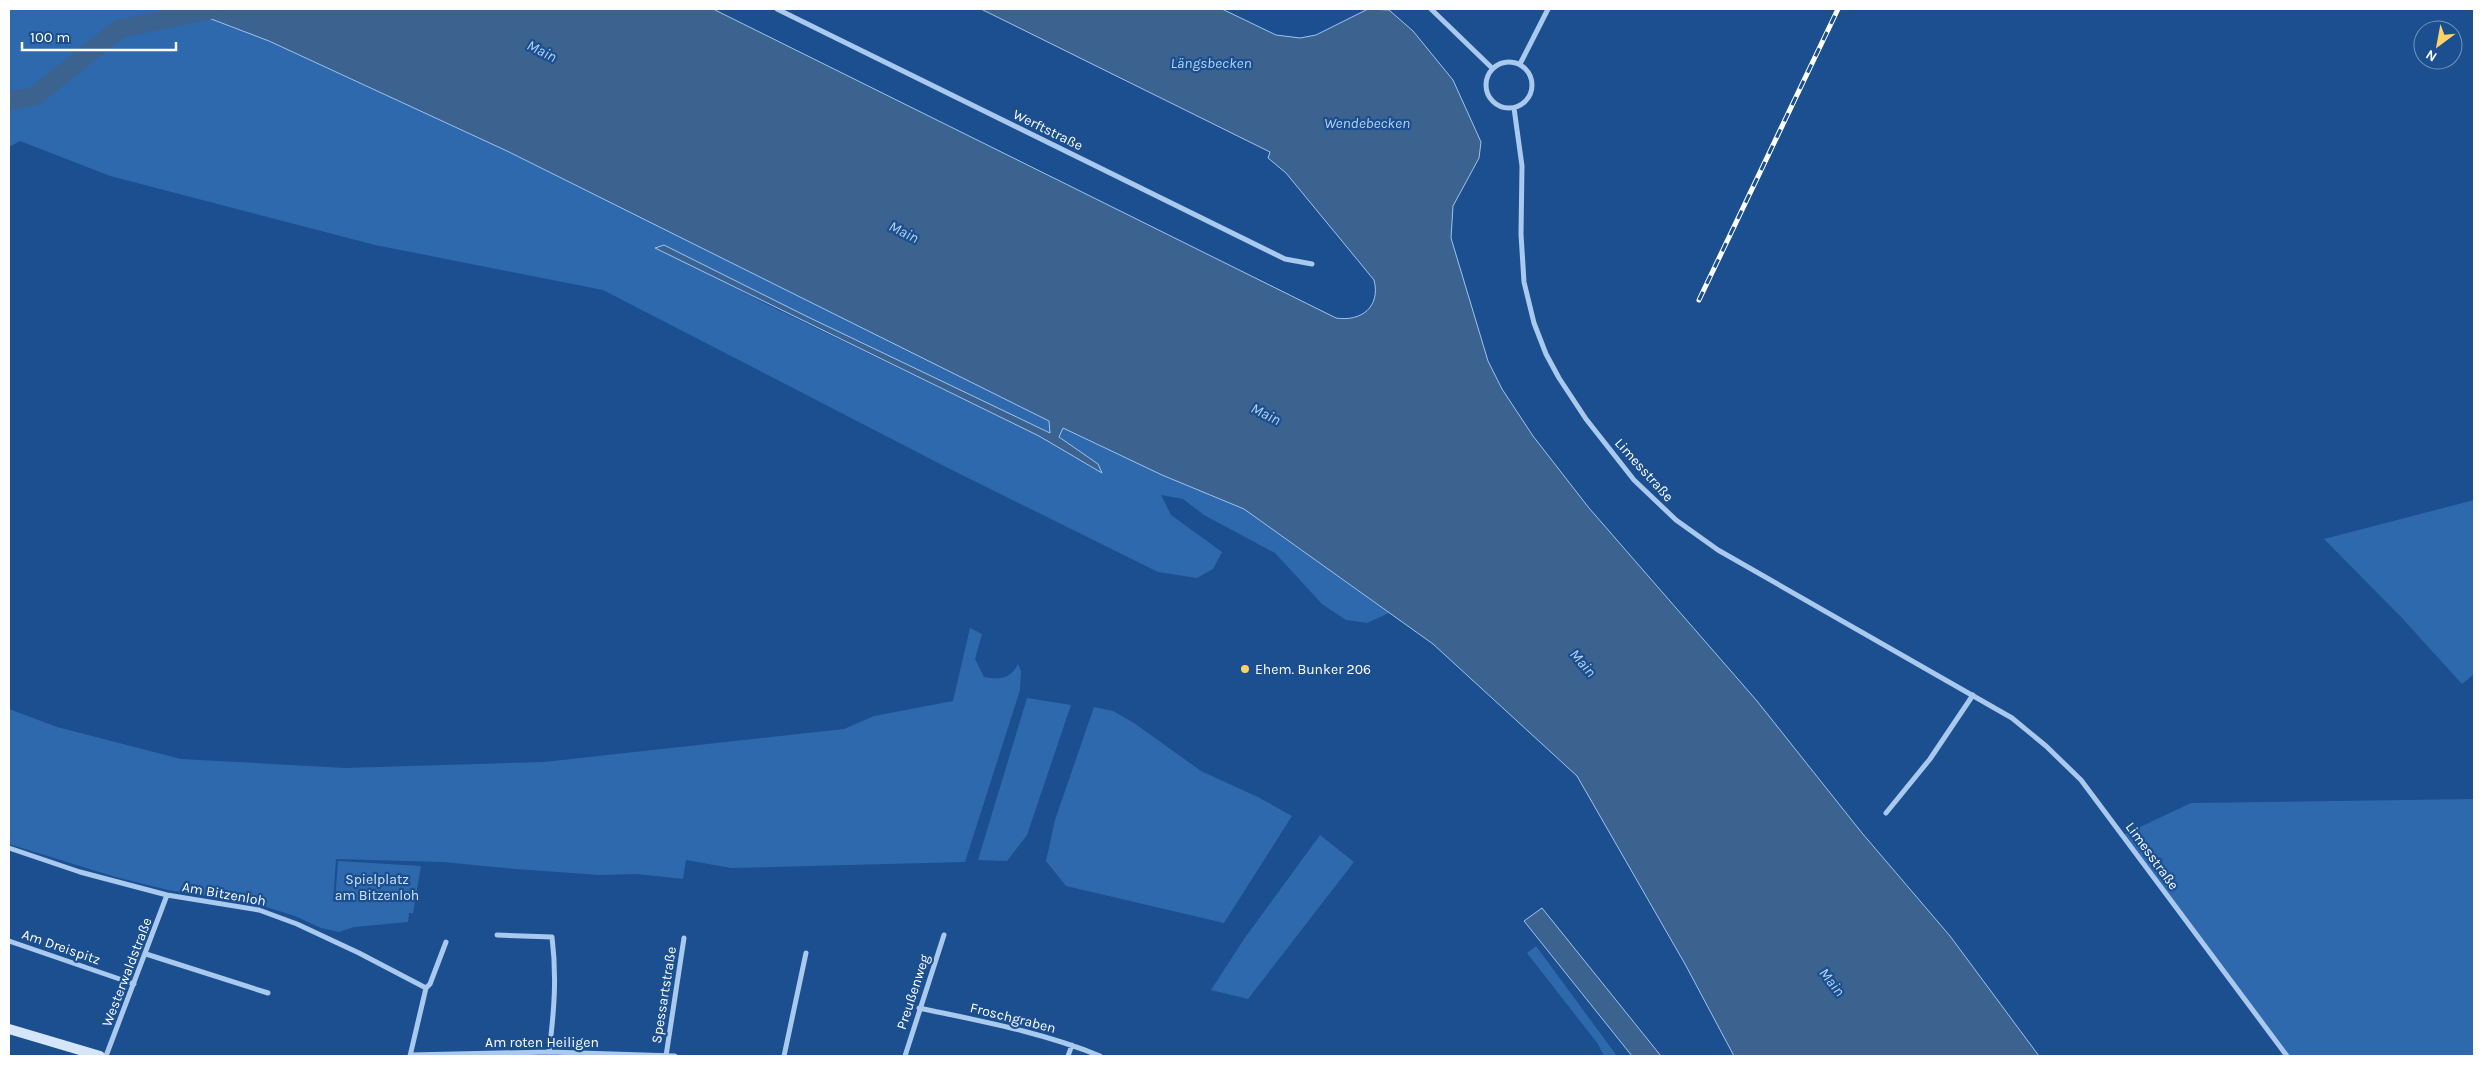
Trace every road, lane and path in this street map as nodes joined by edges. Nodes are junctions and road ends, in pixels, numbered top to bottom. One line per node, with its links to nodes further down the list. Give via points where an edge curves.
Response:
1 (777, 9): 7 (street, Werftstraße, via 1285,259)
2 (1431, 9): 5 (street)
3 (1548, 9): 4 (street)
4 (1520, 64): 5 (street, via 1504,62); 6 (street, via 1530,74 1532,88 1527,100)
5 (1492, 68): 6 (street, via 1486,81 1489,96 1500,106)
6 (1514, 108): 8 (street, Limesstraße, via 1522,166 1524,282 1546,354 1586,419 1654,502 1686,528 1761,575)
7 (1312, 264)
8 (1972, 695): 9 (street, via 1930,759); 35 (street, Limesstraße, via 2012,718 2081,780)
9 (1886, 813)
10 (9, 848): 11 (street, Am Bitzenloh, via 80,872)
11 (167, 895): 18 (street, Westerwaldstraße); 20 (street, Am Bitzenloh, via 259,910 297,924)
12 (497, 935): 25 (street, via 552,937 556,997)
13 (944, 935): 22 (street, Preußenweg)
14 (684, 938): 29 (street, Spessartstraße)
15 (9, 941): 19 (street, Am Dreispitz)
16 (446, 942): 20 (street)
17 (806, 953): 31 (street)
18 (146, 954): 19 (street, Westerwaldstraße); 21 (street)
19 (134, 984): 27 (street, Westerwaldstraße)
20 (426, 988): 28 (street)
21 (268, 993)
22 (919, 1008): 24 (street, Froschgraben); 32 (street, Preußenweg)
23 (9, 1029): 26 (street)
24 (1072, 1045): 33 (street); 34 (street, Froschgraben)
25 (549, 1052): 28 (street, Am roten Heiligen); 29 (street, Am roten Heiligen)
26 (94, 1055)
27 (106, 1056)
28 (410, 1056)
29 (666, 1056): 30 (street, Am roten Heiligen)
30 (675, 1056)
31 (784, 1056)
32 (905, 1056)
33 (1068, 1056)
34 (1100, 1056)
35 (2287, 1056)

